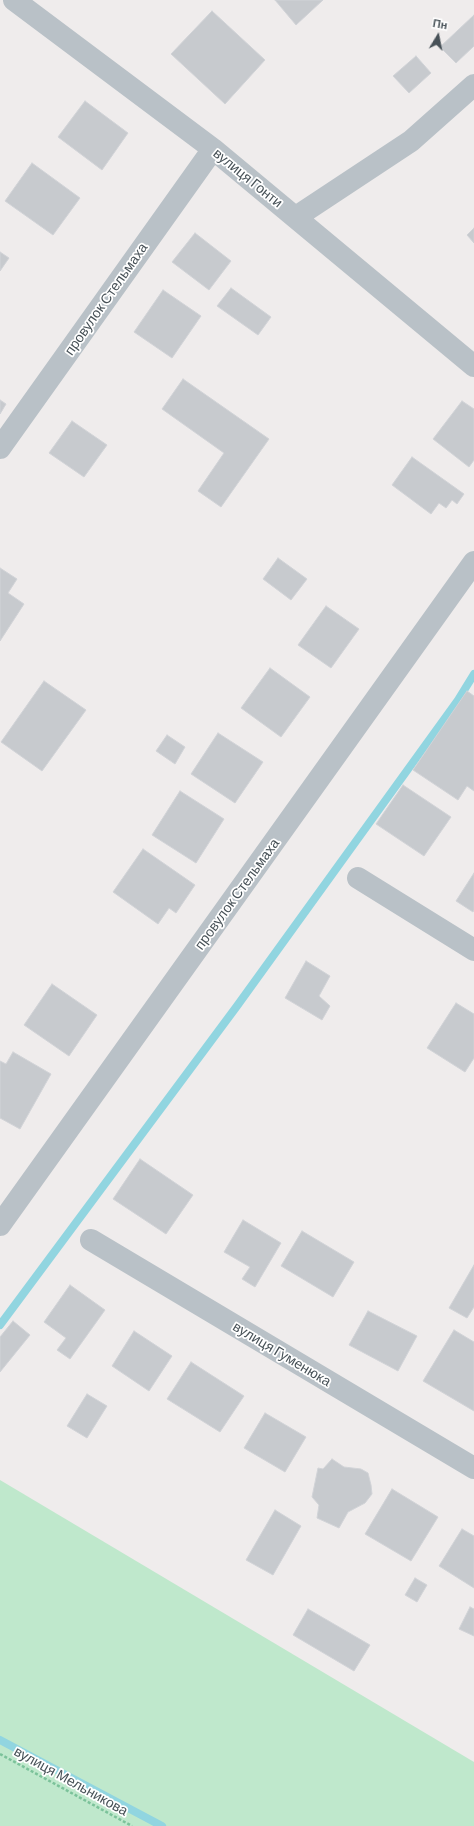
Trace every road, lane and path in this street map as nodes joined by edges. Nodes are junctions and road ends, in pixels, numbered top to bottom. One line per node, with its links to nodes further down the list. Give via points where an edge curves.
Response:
1 (14, 0): 3 (street, вулиця Гонти)
2 (474, 85): 4 (street, via 411,142)
3 (213, 149): 4 (street, вулиця Гонти); 6 (street, провулок Стельмаха)
4 (296, 217): 5 (street, вулиця Гонти)
5 (474, 366)
6 (0, 448)
7 (474, 562): 10 (street, провулок Стельмаха)
8 (358, 878): 9 (street)
9 (474, 950)
10 (0, 1225)
11 (91, 1240): 12 (street, вулиця Гуменюка)
12 (474, 1468)
13 (0, 1754): 14 (path, вулиця Мельникова)
14 (132, 1826)

